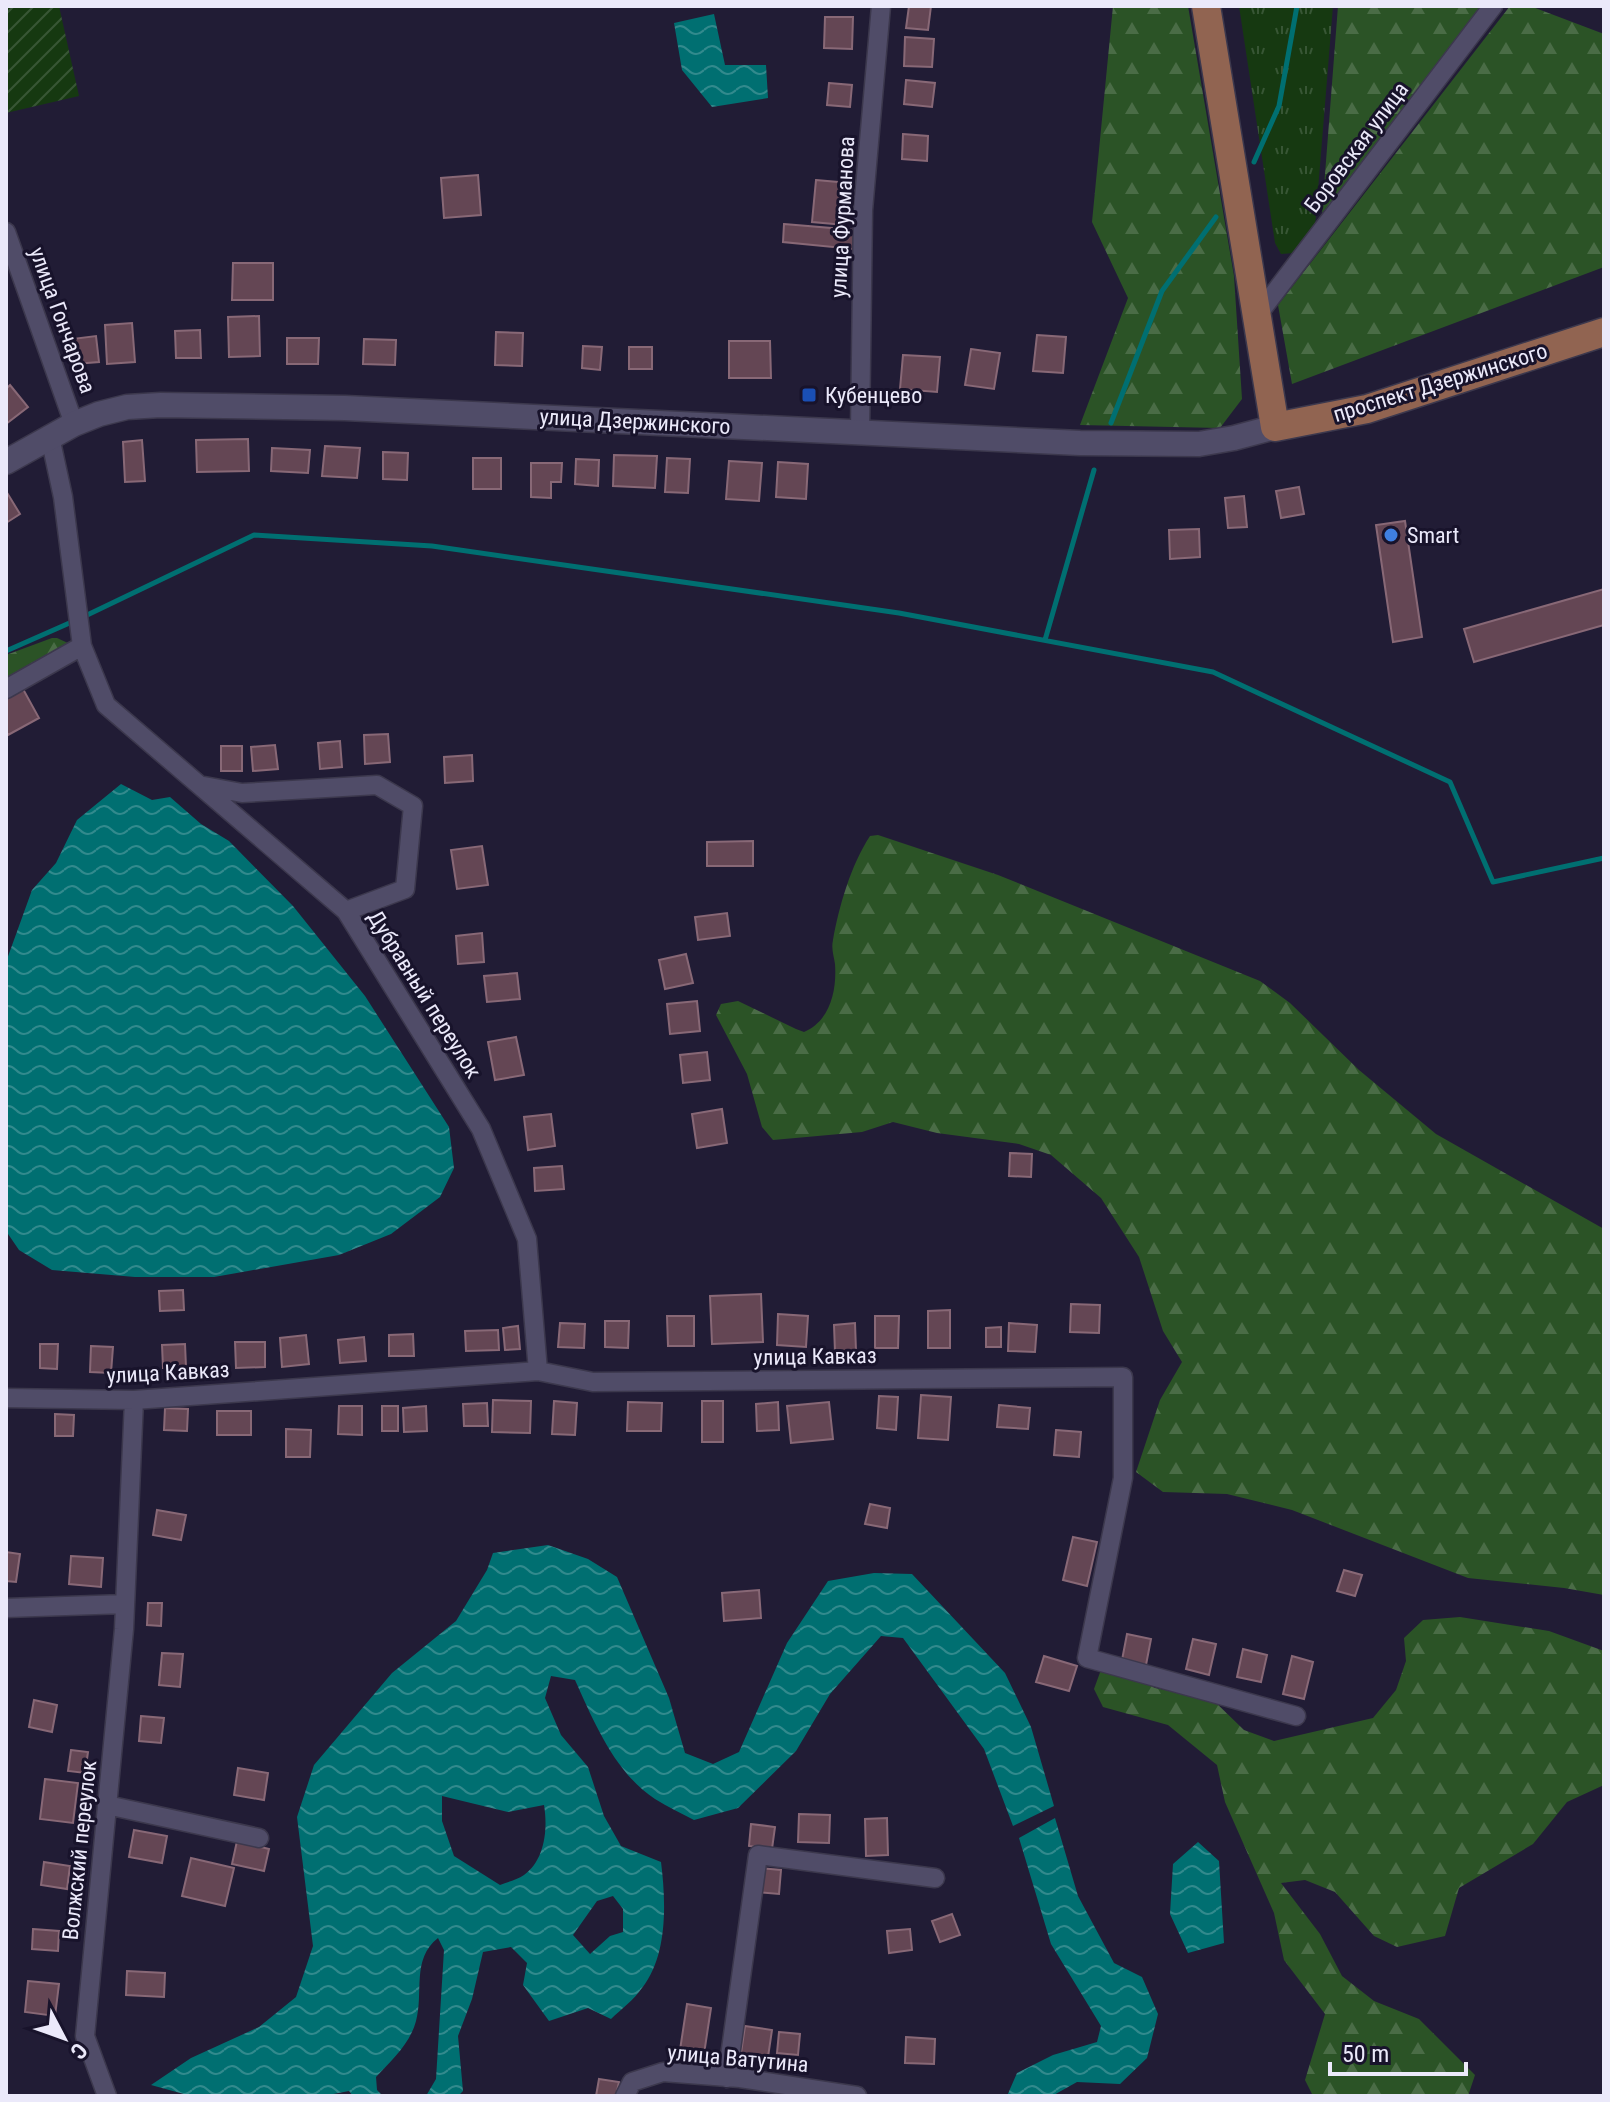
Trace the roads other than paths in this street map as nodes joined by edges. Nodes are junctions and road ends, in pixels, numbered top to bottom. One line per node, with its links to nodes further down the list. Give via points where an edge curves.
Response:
1 (881, 6): 9 (street, улица Фурманова, via 863,210)
2 (1206, 6): 5 (main road)
3 (1493, 6): 5 (street, Боровская улица)
4 (6, 232): 7 (street, улица Гончарова)
5 (1256, 317): 8 (main road)
6 (1604, 332): 8 (main road, проспект Дзержинского, via 1367,409)
7 (74, 424): 9 (main road, улица Дзержинского, via 113,410 161,405 345,408); 10 (main road, улица Дзержинского)
8 (1275, 427): 9 (main road, улица Дзержинского, via 1184,444)
9 (860, 432)
10 (50, 437): 11 (main road, улица Дзержинского); 12 (street, Дубравный переулок)
11 (6, 462)
12 (82, 646): 13 (street); 14 (street, Дубравный переулок, via 106,705)
13 (6, 689)
14 (200, 785): 15 (street, Дубравный переулок); 15 (street, via 242,793 377,785 413,806 405,889)
15 (346, 911): 16 (street, Дубравный переулок, via 487,1142 527,1239)
16 (538, 1371): 18 (street, улица Кавказ); 21 (street, улица Кавказ, via 593,1382 1123,1377 1123,1478 1087,1658)
17 (6, 1398): 18 (street, улица Кавказ)
18 (134, 1400): 19 (street, Волжский переулок)
19 (125, 1604): 20 (street); 22 (street, Волжский переулок)
20 (6, 1608)
21 (1296, 1716)
22 (107, 1805): 23 (street); 26 (street, Волжский переулок, via 85,2036)
23 (259, 1838)
24 (935, 1878): 25 (street, via 758,1855)
25 (727, 2078): 27 (street, улица Ватутина, via 663,2072 632,2082); 28 (street, улица Ватутина)
26 (107, 2096)
27 (625, 2096)
28 (857, 2096)

